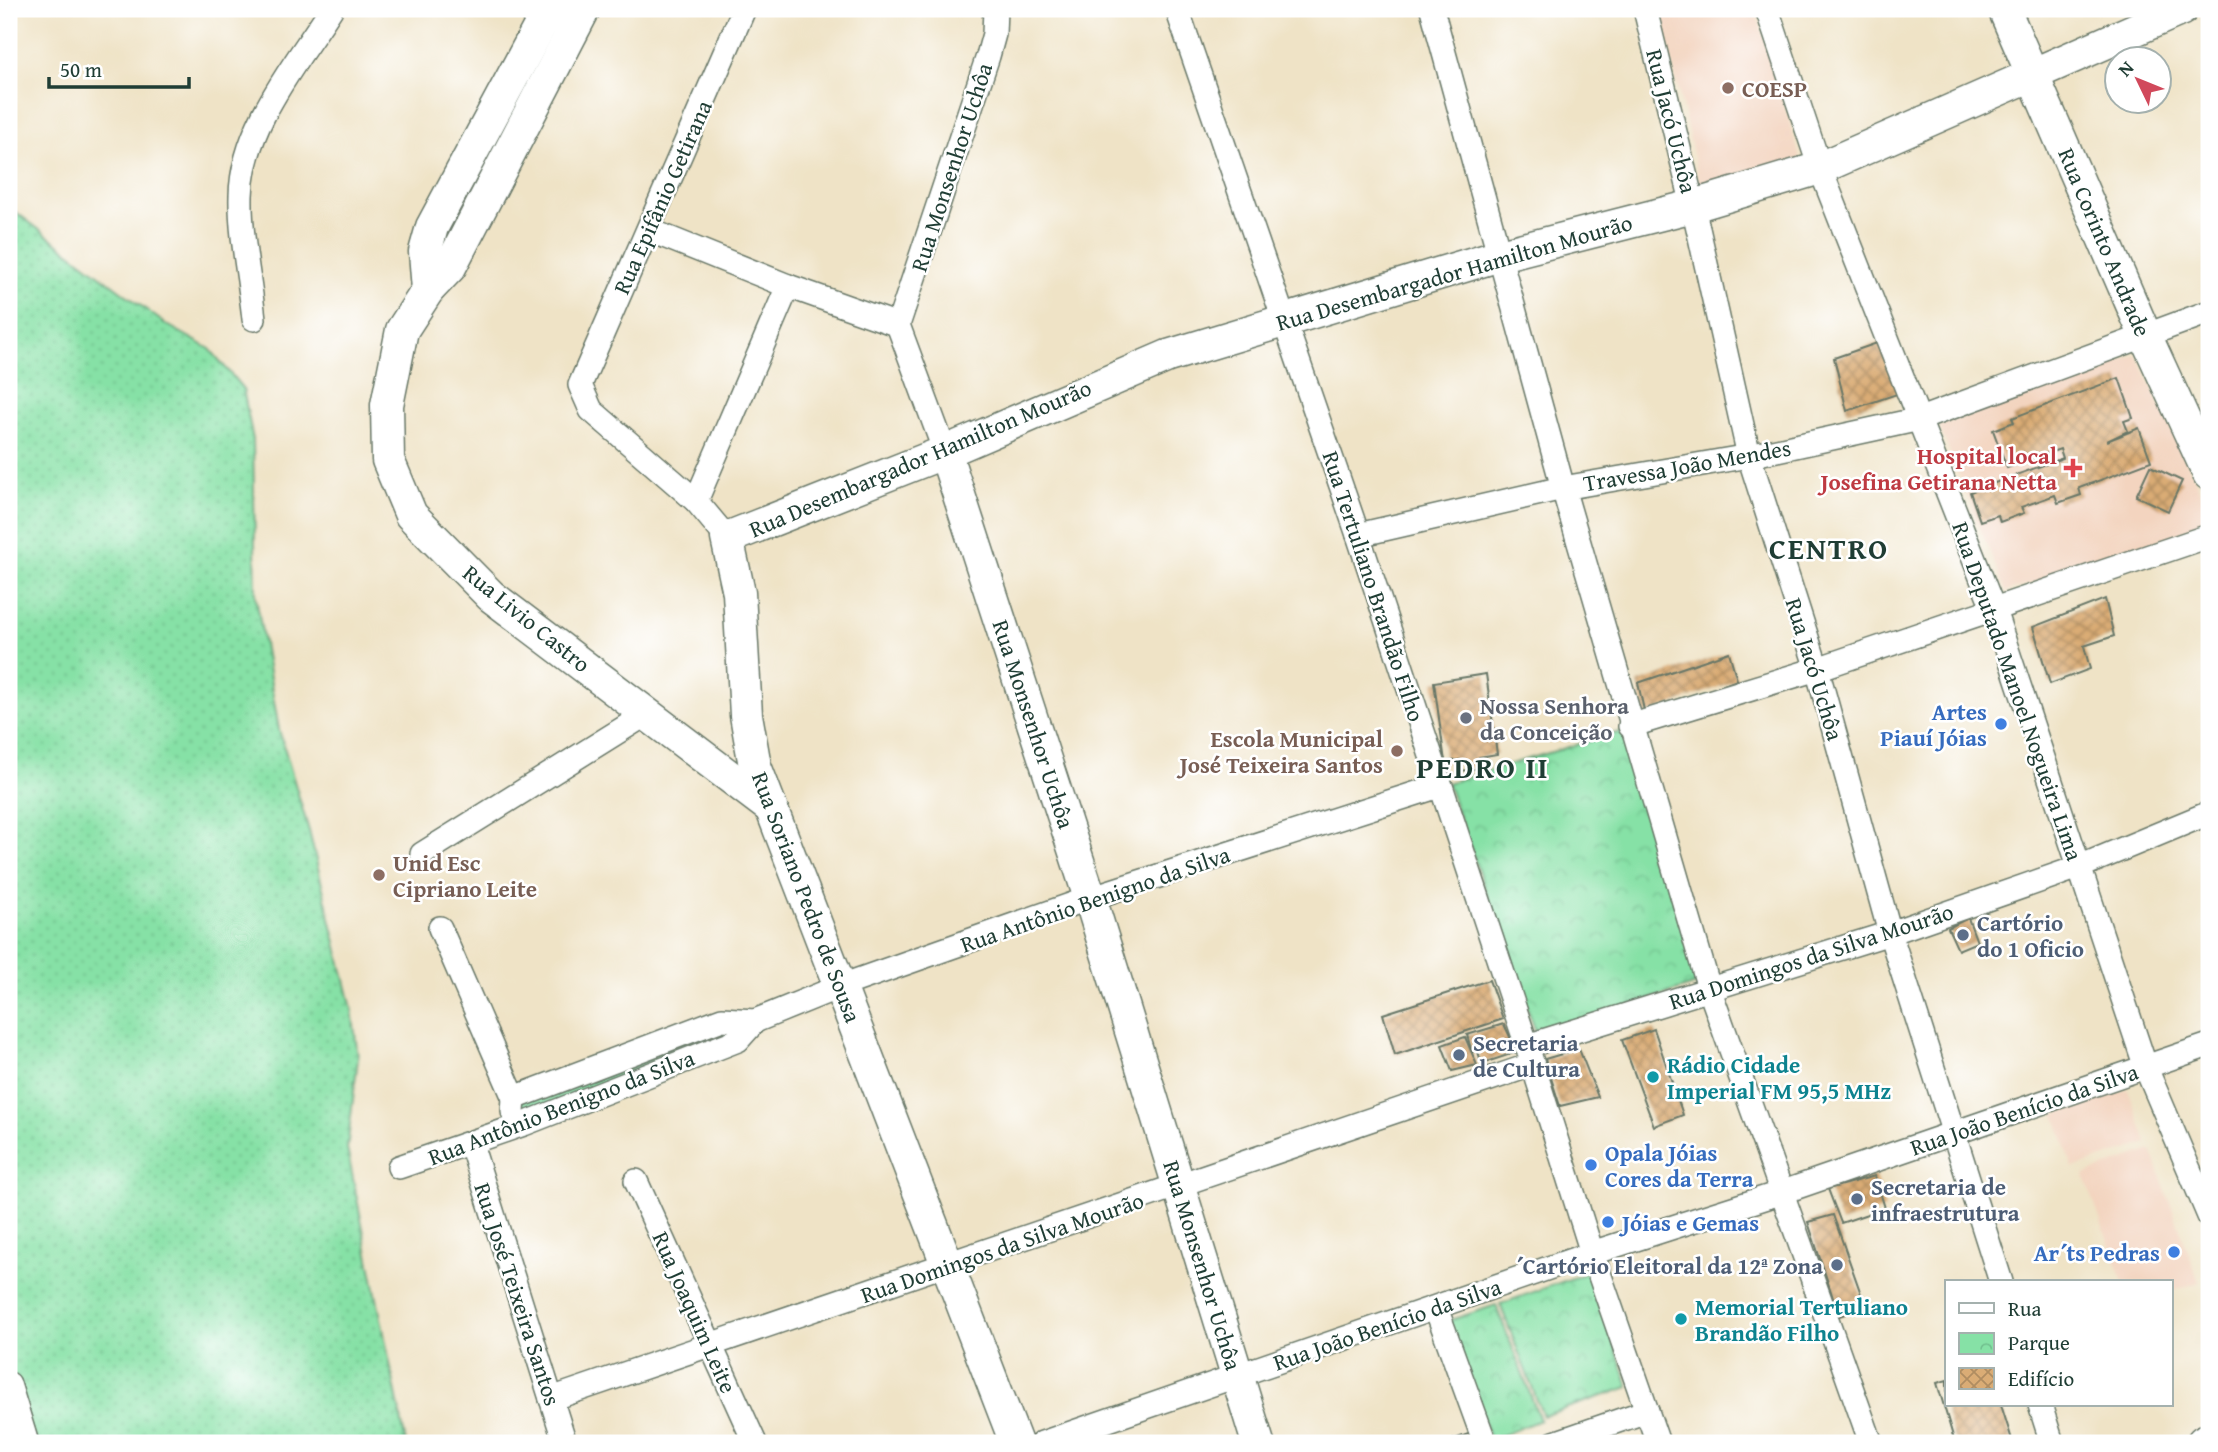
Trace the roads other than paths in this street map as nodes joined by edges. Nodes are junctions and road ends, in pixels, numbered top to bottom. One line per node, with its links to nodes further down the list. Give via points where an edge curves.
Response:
1 (331, 9): 20 (street, via 265,113 245,160 241,196)
2 (549, 9): 18 (street, via 432,227 425,252)
3 (584, 9): 18 (street, Rua Livio Castro, via 450,267)
4 (744, 9): 15 (street, Rua Epifânio Getirana)
5 (995, 9): 22 (street, Rua Monsenhor Uchôa, via 988,56)
6 (1177, 9): 21 (street, Rua Tertuliano Brandão Filho)
7 (1432, 9): 16 (street)
8 (1644, 9): 14 (street, Rua Jacó Uchôa)
9 (1767, 9): 13 (street, Rua Deputado Manoel Nogueira Lima)
10 (2004, 9): 12 (street, Rua Corinto Andrade)
11 (2182, 9): 12 (street, Rua Desembargador Hamilton Mourão)
12 (2033, 76): 13 (street, Rua Desembargador Hamilton Mourão); 23 (street, Rua Corinto Andrade)
13 (1820, 168): 14 (street, Rua Desembargador Hamilton Mourão); 25 (street, Rua Deputado Manoel Nogueira Lima)
14 (1693, 206): 16 (street, Rua Desembargador Hamilton Mourão); 27 (street, Rua Jacó Uchôa)
15 (649, 230): 17 (street); 24 (street, Rua Epifânio Getirana)
16 (1500, 255): 21 (street, Rua Desembargador Hamilton Mourão); 29 (street)
17 (788, 286): 22 (street); 30 (street)
18 (428, 290): 36 (street, Rua Livio Castro, via 402,330 387,405 388,460 411,515 491,596)
19 (2209, 312): 23 (street, Travessa João Mendes)
20 (254, 319)
21 (1285, 320): 26 (street, Rua Desembargador Hamilton Mourão, via 1168,356); 31 (street, Rua Tertuliano Brandão Filho)
22 (898, 325): 26 (street, Rua Monsenhor Uchôa)
23 (2146, 337): 25 (street, Travessa João Mendes); 28 (street, Rua Corinto Andrade)
24 (580, 385): 30 (street, Rua Soriano Pedro de Sousa, via 591,410)
25 (1920, 419): 27 (street, Travessa João Mendes); 34 (street, Rua Deputado Manoel Nogueira Lima)
26 (945, 452): 33 (street, Rua Desembargador Hamilton Mourão); 43 (street, Rua Monsenhor Uchôa)
27 (1749, 456): 29 (street, Travessa João Mendes); 35 (street, Rua Jacó Uchôa)
28 (2209, 474)
29 (1563, 488): 31 (street, Travessa João Mendes); 37 (street)
30 (696, 501): 33 (street, Rua Soriano Pedro de Sousa)
31 (1358, 535): 38 (street, Rua Tertuliano Brandão Filho)
32 (2209, 536): 34 (street)
33 (727, 538): 39 (street, Rua Soriano Pedro de Sousa, via 739,593 746,715 755,766)
34 (1994, 610): 35 (street); 42 (street, Rua Deputado Manoel Nogueira Lima)
35 (1817, 670): 37 (street); 45 (street, Rua Jacó Uchôa)
36 (648, 713): 39 (street, Rua Livio Castro); 41 (street)
37 (1630, 726): 47 (street)
38 (1439, 786): 43 (street, Rua Antônio Benigno da Silva); 50 (street, Rua Tertuliano Brandão Filho)
39 (772, 809): 46 (street, Rua Soriano Pedro de Sousa)
40 (2209, 813): 42 (street, Rua Domingos da Silva Mourão)
41 (422, 854)
42 (2079, 867): 45 (street, Rua Domingos da Silva Mourão); 51 (street, Rua Deputado Manoel Nogueira Lima)
43 (1090, 898): 46 (street, Rua Antônio Benigno da Silva); 58 (street, Rua Monsenhor Uchôa)
44 (440, 928): 52 (street)
45 (1890, 933): 47 (street, Rua Domingos da Silva Mourão); 54 (street, Rua Jacó Uchôa)
46 (841, 986): 48 (street, Rua Antônio Benigno da Silva); 62 (street, Rua Soriano Pedro de Sousa)
47 (1709, 988): 50 (street, Rua Domingos da Silva Mourão); 59 (street)
48 (755, 1021): 52 (street, Rua Antônio Benigno da Silva, via 722,1019); 53 (street, Rua Antônio Benigno da Silva, via 738,1040)
49 (2209, 1045): 51 (street, Rua João Benício da Silva)
50 (1529, 1056): 58 (street, Rua Domingos da Silva Mourão); 61 (street, Rua Tertuliano Brandão Filho)
51 (2146, 1068): 54 (street, Rua João Benício da Silva); 60 (street, Rua Deputado Manoel Nogueira Lima)
52 (513, 1098): 53 (street, via 512,1112)
53 (524, 1124): 55 (street, Rua Antônio Benigno da Silva)
54 (1954, 1132): 59 (street, Rua João Benício da Silva); 63 (street, Rua Jacó Uchôa)
55 (471, 1144): 56 (street, Rua Antônio Benigno da Silva); 68 (street, Rua José Teixeira Santos)
56 (399, 1167)
57 (636, 1181): 65 (street, Rua Joaquim Leite)
58 (1179, 1187): 62 (street, Rua Domingos da Silva Mourão); 66 (street, Rua Monsenhor Uchôa)
59 (1783, 1192): 61 (street, Rua João Benício da Silva); 81 (street)
60 (2209, 1216)
61 (1592, 1253): 64 (street, Rua João Benício da Silva); 70 (street, Rua Tertuliano Brandão Filho)
62 (949, 1266): 65 (street, Rua Domingos da Silva Mourão); 75 (street, Rua Soriano Pedro de Sousa)
63 (2000, 1280)
64 (1436, 1308): 66 (street, Rua João Benício da Silva); 78 (street)
65 (708, 1343): 68 (street, Rua Domingos da Silva Mourão); 74 (street, Rua Joaquim Leite)
66 (1235, 1375): 76 (street, Rua João Benício da Silva); 77 (street, Rua Monsenhor Uchôa)
67 (9, 1384): 72 (street)
68 (551, 1399): 73 (street, Rua José Teixeira Santos)
69 (2040, 1406): 82 (street)
70 (1647, 1411): 79 (street); 80 (street, Rua Tertuliano Brandão Filho)
71 (2209, 1441): 83 (main road)
72 (27, 1443)
73 (565, 1443)
74 (755, 1443)
75 (1016, 1443)
76 (1042, 1443)
77 (1258, 1443)
78 (1485, 1443)
79 (1554, 1443)
80 (1658, 1443)
81 (1871, 1443)
82 (2052, 1443)
83 (2204, 1443)

